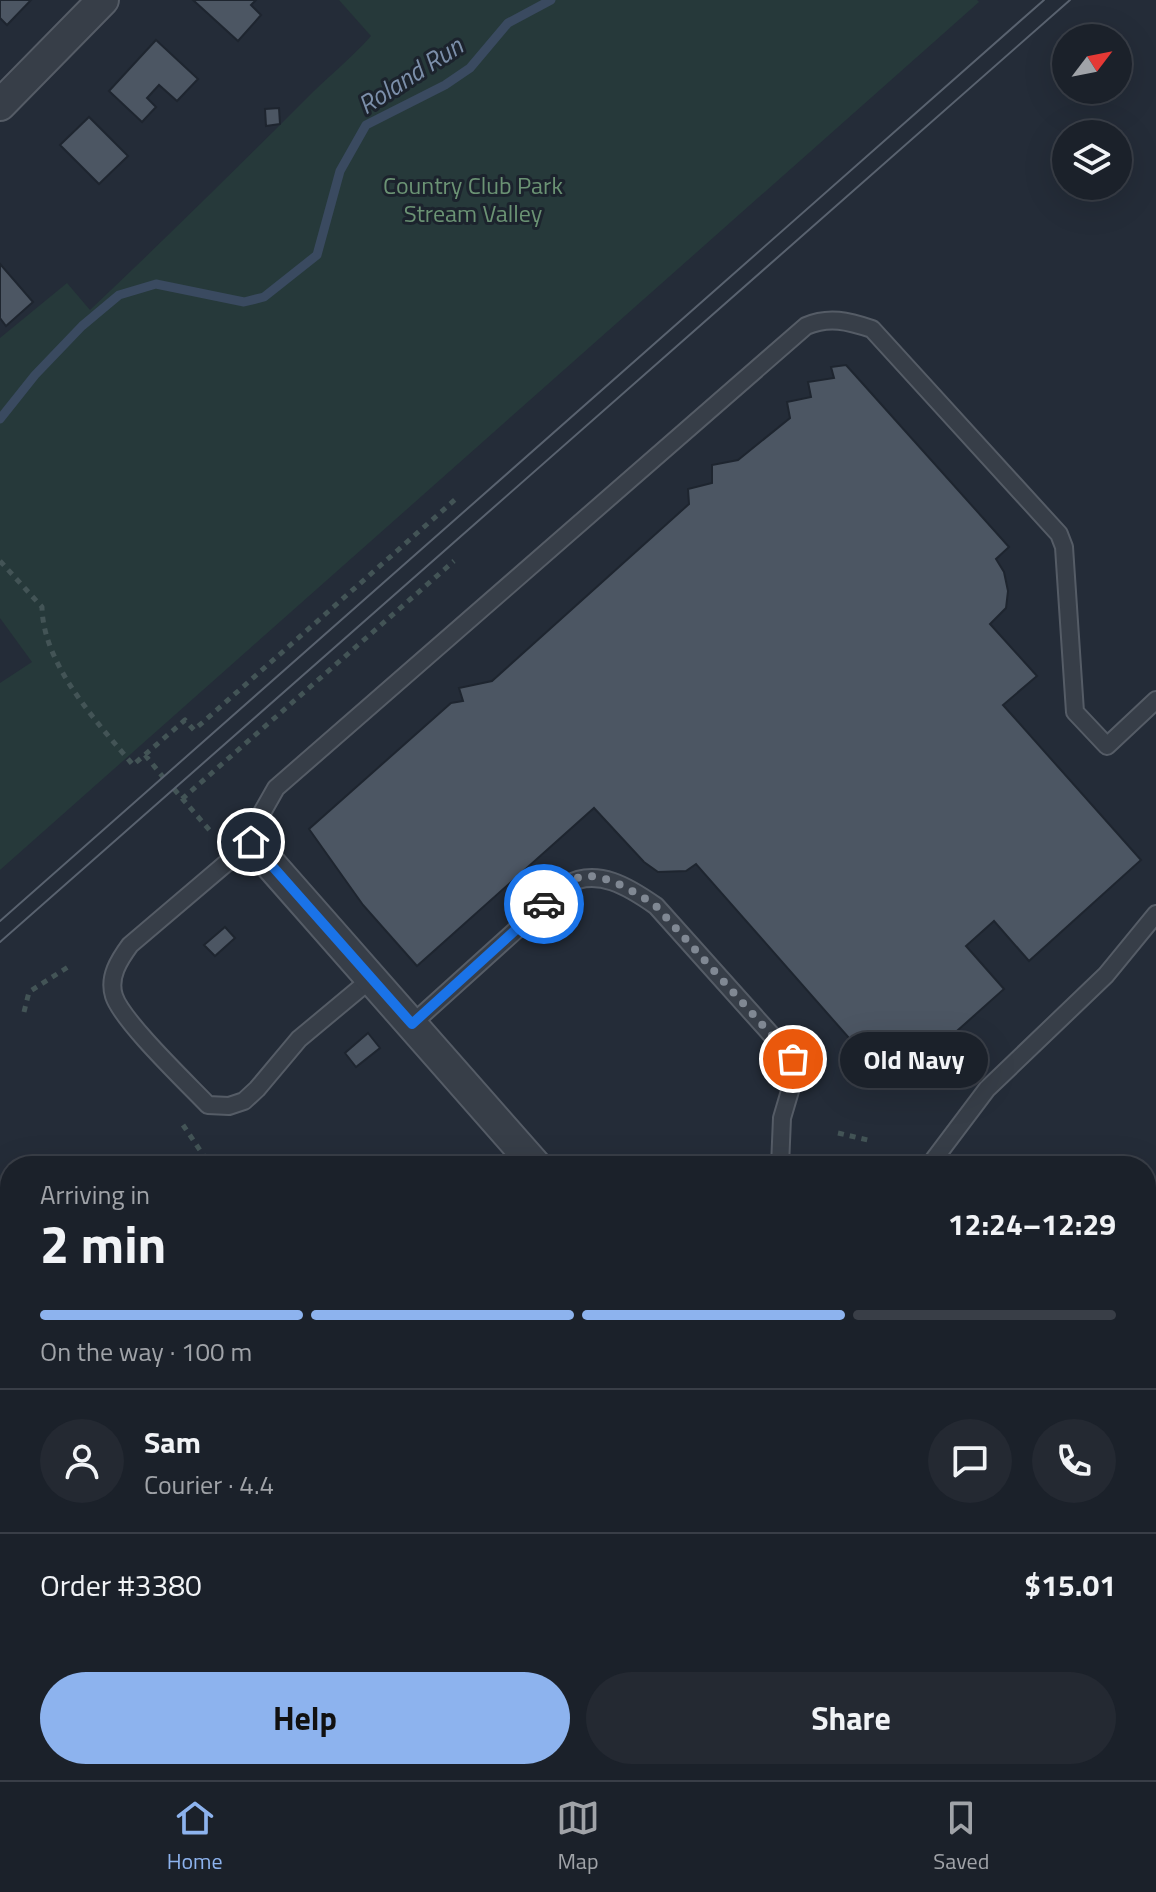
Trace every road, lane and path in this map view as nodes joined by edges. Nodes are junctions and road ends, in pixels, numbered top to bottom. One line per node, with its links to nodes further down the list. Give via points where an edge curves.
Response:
1 (103, 0): 2 (street)
2 (0, 105)
3 (458, 497): 7 (path, via 194,730 185,720)
4 (0, 561): 7 (path, via 42,607 43,629 59,665 92,719 133,765)
5 (454, 561): 10 (path)
6 (1156, 700): 12 (lane, via 1107,746 1075,712 1059,534 872,329 819,320 276,788)
7 (145, 755): 8 (path)
8 (163, 777)
9 (174, 789): 10 (path)
10 (182, 799): 11 (path)
11 (212, 833)
12 (251, 842): 15 (street); 15 (lane, via 118,961 114,996 126,1017 208,1105 229,1106 244,1101 299,1039)
13 (1154, 920): 24 (lane, via 1106,975 987,1089)
14 (68, 967): 16 (path, via 29,992)
15 (371, 979): 17 (street)
16 (24, 1012)
17 (412, 1024): 22 (street); 23 (lane, via 566,885 580,877 612,882 656,906 793,1059)
18 (183, 1125): 21 (path)
19 (838, 1133): 20 (path)
20 (868, 1140)
21 (204, 1156)
22 (527, 1156)
23 (780, 1156)
24 (937, 1156)

